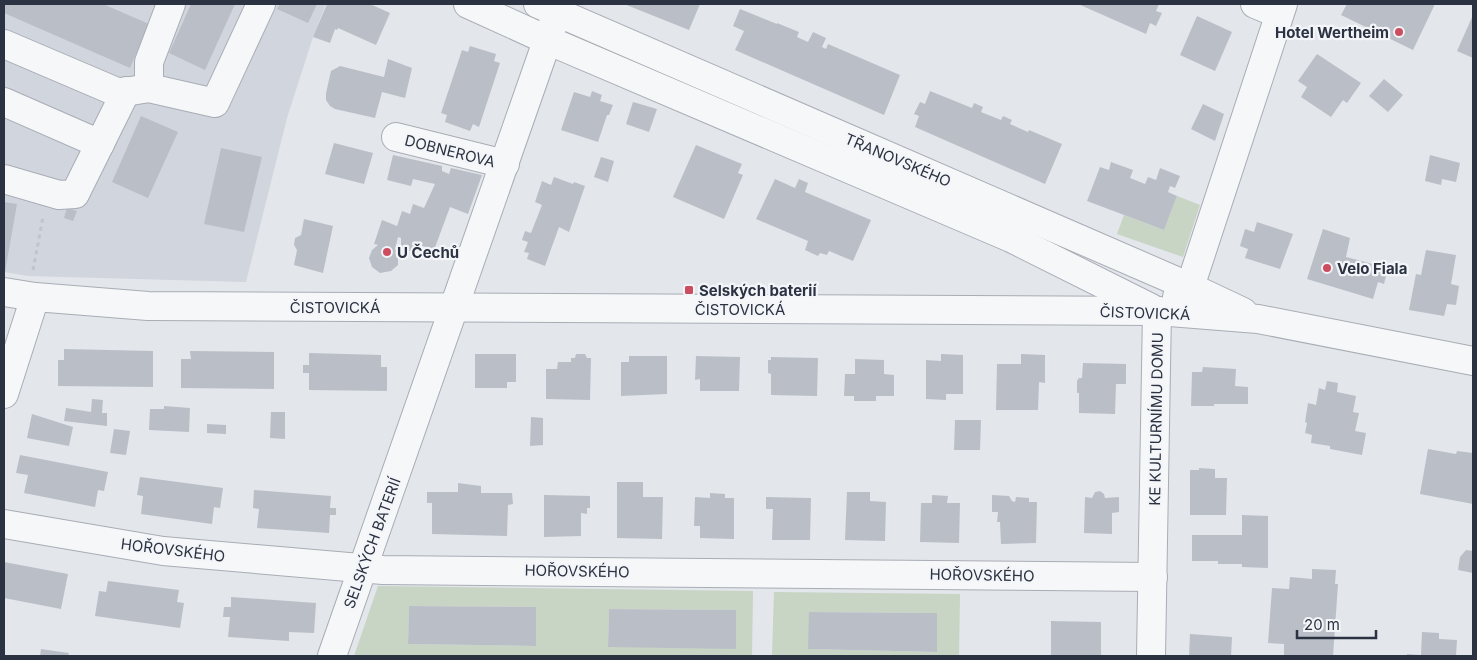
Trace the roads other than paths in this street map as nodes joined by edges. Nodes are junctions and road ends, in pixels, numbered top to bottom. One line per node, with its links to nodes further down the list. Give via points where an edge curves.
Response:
1 (171, 4): 8 (street)
2 (260, 4): 8 (street, via 215,103)
3 (468, 4): 6 (street, TŘANOVSKÉHO)
4 (552, 7): 6 (street, SELSKÝCH BATERIÍ); 14 (street, TŘANOVSKÉHO)
5 (1273, 7): 14 (street)
6 (547, 40): 12 (street, SELSKÝCH BATERIÍ); 18 (street, TŘANOVSKÉHO, via 1011,238)
7 (4, 44): 8 (street, via 119,93)
8 (138, 90): 11 (street)
9 (4, 102): 11 (street)
10 (396, 137): 12 (street, DOBNEROVA)
11 (100, 144): 13 (street, via 75,194 59,195)
12 (504, 164): 17 (street, SELSKÝCH BATERIÍ)
13 (4, 179)
14 (1190, 287): 18 (street, KE KULTURNÍMU DOMU); 19 (street, TŘANOVSKÉHO)
15 (4, 292): 16 (street, ČISTOVICKÁ)
16 (35, 297): 17 (street, ČISTOVICKÁ, via 148,306); 21 (street)
17 (454, 308): 18 (street, ČISTOVICKÁ); 23 (street, SELSKÝCH BATERIÍ)
18 (1157, 311): 19 (street, ČISTOVICKÁ); 24 (street, KE KULTURNÍMU DOMU)
19 (1258, 319): 20 (street, ČISTOVICKÁ)
20 (1473, 361)
21 (4, 394)
22 (4, 524): 23 (street, HOŘOVSKÉHO, via 163,551)
23 (363, 568): 24 (street, HOŘOVSKÉHO); 25 (street, SELSKÝCH BATERIÍ)
24 (1153, 577): 26 (street, KE KULTURNÍMU DOMU)
25 (332, 656)
26 (1152, 656)

